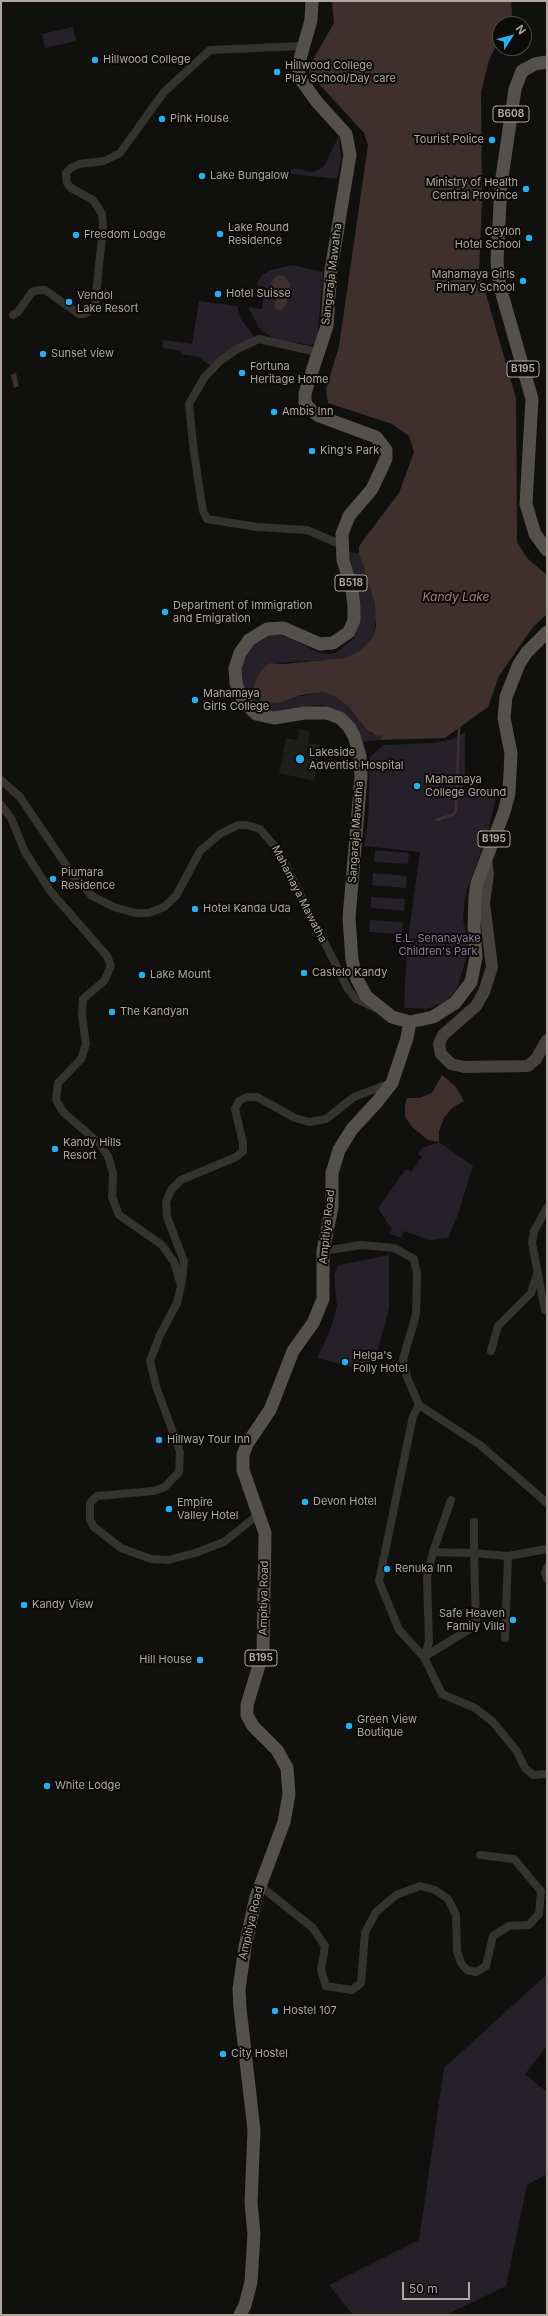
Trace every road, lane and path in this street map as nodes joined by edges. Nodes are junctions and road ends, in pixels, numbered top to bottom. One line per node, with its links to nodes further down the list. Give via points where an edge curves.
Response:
1 (312, 1): 2 (main road, Sangaraja Mawatha / B518, via 311,20)
2 (304, 46): 5 (street, via 210,50 164,92 120,153 104,161 79,164 71,168 66,173 67,183 93,200 102,214 95,306 85,314 79,314 45,290 38,290 32,292); 6 (main road, Sangaraja Mawatha / B518, via 298,66 299,76 317,102 346,134 350,155 335,240 327,326)
3 (547, 62): 4 (main road, B608, via 535,64 522,71 515,89)
4 (501, 184): 8 (main road, B195, via 497,262 500,287 532,399 526,504 535,534)
5 (14, 315)
6 (317, 352): 7 (main road, Sangaraja Mawatha / B518, via 305,393 305,403 319,416 376,437 386,450 386,459 372,489 346,522); 7 (street, via 259,339 237,349 220,362 204,378 189,404 194,453 203,511 207,519 257,527 307,530)
7 (342, 545): 13 (main road, Sangaraja Mawatha / B518, via 354,606 354,620 349,632 333,643 320,644 283,628 266,629 249,640 240,653 236,683 242,701 256,714 274,718 305,713 327,713 340,718 349,727 358,744 361,777 349,918 351,946 357,979 366,996)
8 (547, 550)
9 (547, 632): 12 (main road, Sangaraja Mawatha / B195, via 518,664 506,697 504,718 511,753 509,793)
10 (1, 780): 13 (street, Mahamaya Mawatha, via 20,797 68,868 92,896 114,907 135,913 149,913 164,907 172,899 200,852 220,834 238,825 248,825 260,830 278,850 348,989 356,999)
11 (1, 805): 20 (street, via 10,818 25,852 51,892 107,956 111,966 104,981 83,999 82,1015 86,1044 81,1059 58,1083 56,1100 63,1112 98,1143 108,1156 113,1173 112,1197 119,1215 162,1245 174,1262)
12 (486, 860): 14 (main road, Sangaraja Mawatha / B195, via 474,896 476,957 471,982 462,997 444,1012); 15 (main road, via 488,874 484,903 492,966 490,978 476,1006 443,1035 439,1044 440,1054 451,1064 464,1067 528,1066 536,1059)
13 (382, 1011): 14 (main road, Sangaraja Mawatha / B518, via 392,1018)
14 (410, 1022): 16 (main road, Ampitiya Road / B195)
15 (547, 1040)
16 (392, 1082): 18 (main road, Ampitiya Road / B195, via 378,1102 352,1129 338,1150 332,1173 332,1207); 20 (street, via 354,1097 326,1119 309,1122 295,1118 257,1097 247,1096 239,1101 236,1109 244,1143 243,1151 236,1158 181,1180 171,1190 166,1202 167,1217 184,1261)
17 (547, 1208): 19 (street, via 534,1231 532,1243)
18 (323, 1251): 23 (street, via 367,1245 394,1248 414,1259 417,1274 416,1315 403,1359 406,1377); 26 (main road, Ampitiya Road / B195, via 323,1299 313,1323 293,1351 270,1410 247,1444 243,1455 243,1470)
19 (537, 1273): 21 (street, via 543,1290); 22 (street, via 531,1293 498,1326)
20 (181, 1286): 26 (street, via 177,1303 150,1361 158,1393 180,1452 179,1472 165,1487 154,1491 97,1496 90,1503 90,1520 98,1530 121,1548 151,1559 168,1560 224,1542)
21 (545, 1310)
22 (491, 1351)
23 (419, 1405): 25 (street, via 480,1445); 35 (street, via 413,1416 378,1581 399,1630)
24 (451, 1500): 29 (street)
25 (547, 1503)
26 (260, 1513): 38 (main road, Ampitiya Road / B195, via 265,1533 263,1652 247,1705 247,1715 253,1726 281,1756 287,1768 290,1794 284,1822)
27 (474, 1522): 30 (street)
28 (547, 1550): 31 (street)
29 (433, 1552): 30 (street); 35 (street, via 427,1578 429,1642)
30 (474, 1553): 31 (street); 35 (street, via 476,1625)
31 (508, 1556): 34 (street)
32 (547, 1568): 33 (street)
33 (547, 1579)
34 (505, 1638)
35 (424, 1657): 36 (street, via 442,1694 476,1708 516,1750 525,1768 533,1775)
36 (547, 1774)
37 (480, 1855): 38 (street, via 514,1859 541,1891 539,1914 529,1925 509,1926 493,1936 486,1966 476,1972 467,1970 461,1963 457,1951 456,1915 448,1899 435,1890 420,1886 396,1895 376,1912 365,1933 361,1982 352,1990 326,1986 321,1970 325,1946 313,1928)
38 (260, 1885): 39 (main road, Ampitiya Road / B195, via 245,1947 239,1989 254,2130 250,2203 254,2234 251,2282)
39 (240, 2315)

